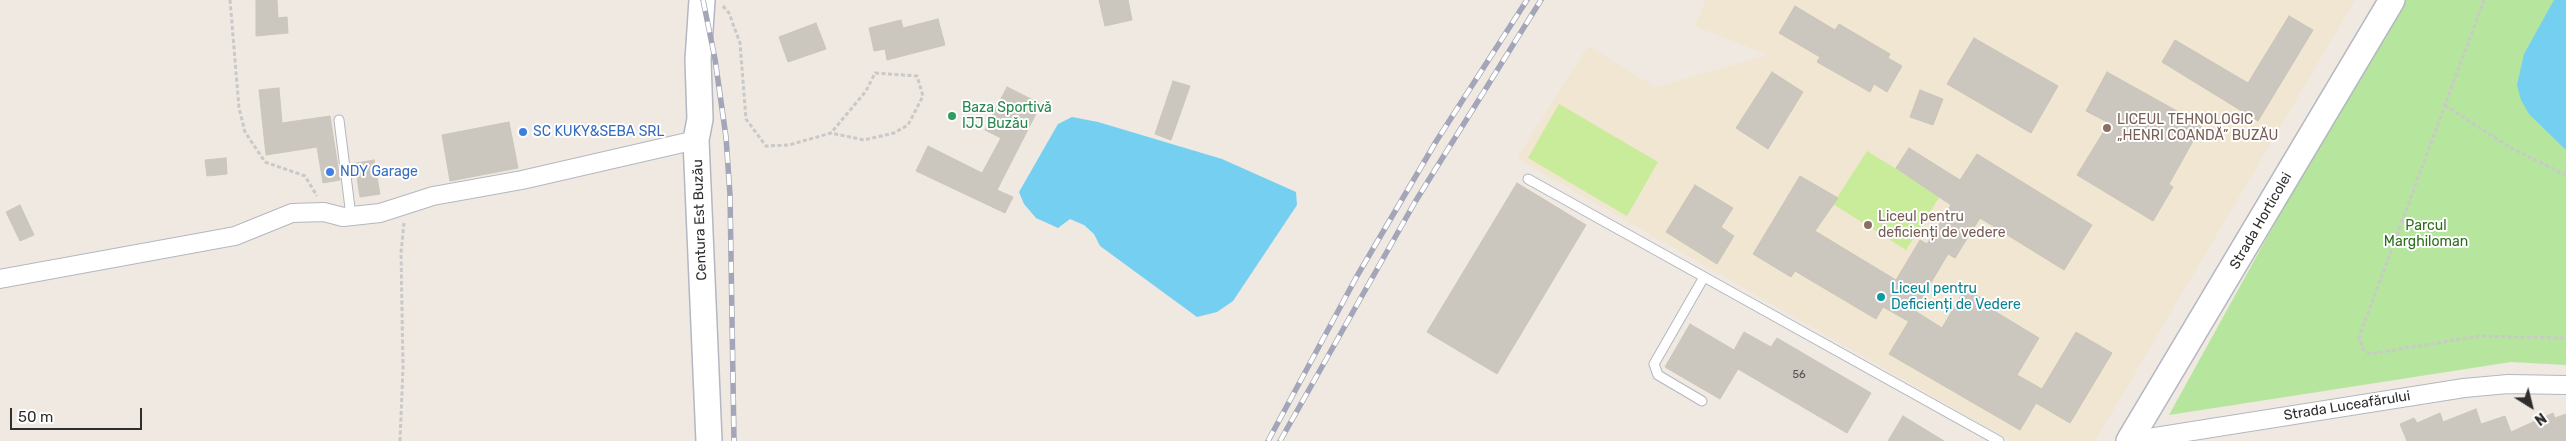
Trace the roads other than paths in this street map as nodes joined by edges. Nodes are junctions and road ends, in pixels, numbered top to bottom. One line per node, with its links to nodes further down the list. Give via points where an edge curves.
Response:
1 (702, 0): 4 (main road, Centura Est Buzău, via 698,60 700,119)
2 (2392, 0): 13 (main road, Strada Horticolei)
3 (338, 120): 6 (lane)
4 (696, 140): 6 (street, via 522,180 433,196 380,213); 11 (main road, Centura Est Buzău)
5 (1528, 179): 7 (lane)
6 (351, 216): 8 (street, via 324,212 292,213 235,236)
7 (1704, 277): 10 (lane, via 1654,364 1658,376); 12 (lane)
8 (0, 279)
9 (2566, 384): 13 (street, Strada Luceafărului, via 2464,388)
10 (1702, 401)
11 (709, 441)
12 (1999, 441)
13 (2129, 441)

